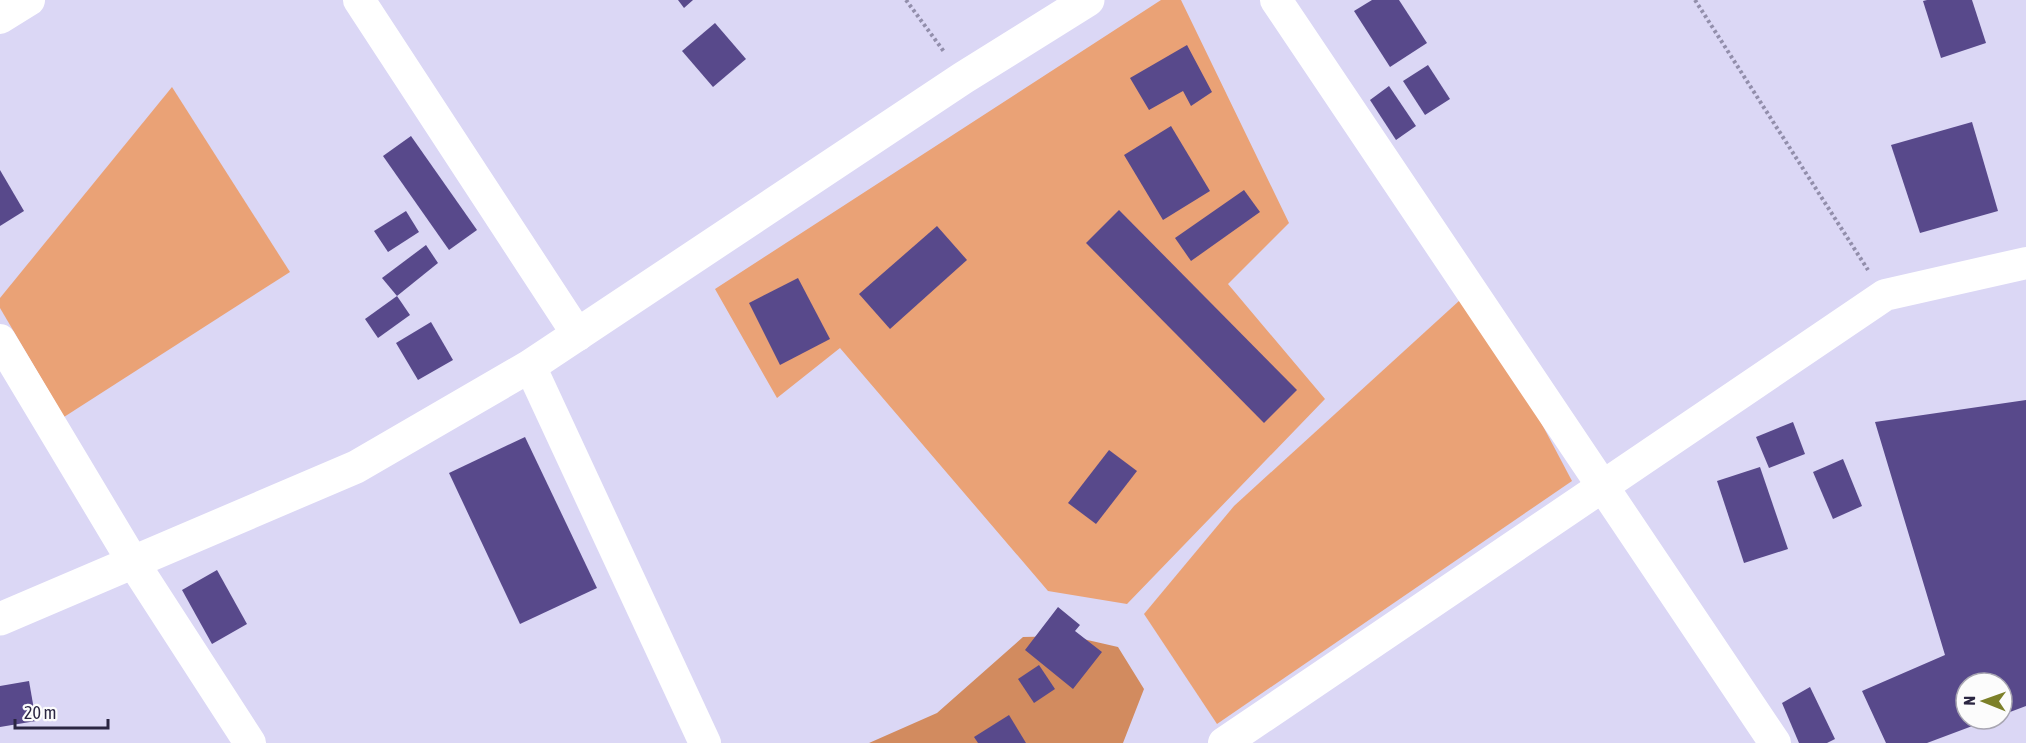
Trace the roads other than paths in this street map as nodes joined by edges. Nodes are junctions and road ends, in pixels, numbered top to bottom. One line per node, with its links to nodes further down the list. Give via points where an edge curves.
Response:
1 (29, 0): 5 (street)
2 (359, 0): 7 (street)
3 (1088, 0): 7 (street, via 963,78)
4 (1276, 0): 10 (street)
5 (0, 18)
6 (2026, 263): 10 (street, via 1885,296)
7 (578, 335): 9 (street)
8 (0, 340): 11 (street)
9 (530, 366): 11 (street, via 356,467); 14 (street)
10 (1603, 486): 15 (street); 16 (street)
11 (133, 562): 12 (street); 13 (street)
12 (0, 619)
13 (250, 743)
14 (705, 743)
15 (1224, 743)
16 (1775, 743)

